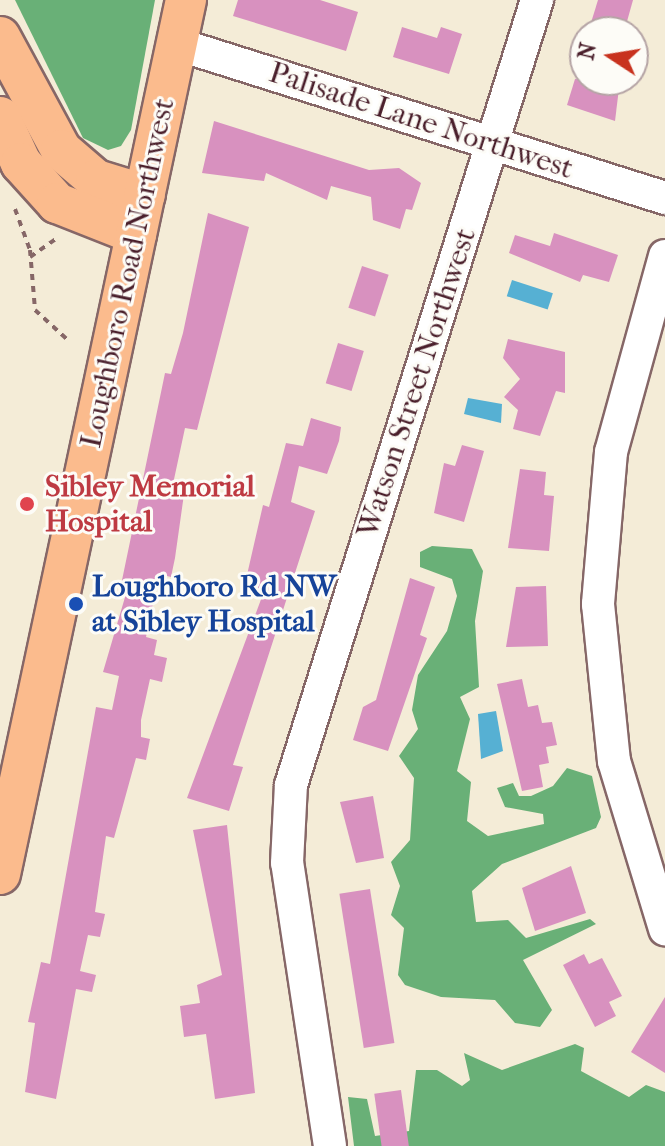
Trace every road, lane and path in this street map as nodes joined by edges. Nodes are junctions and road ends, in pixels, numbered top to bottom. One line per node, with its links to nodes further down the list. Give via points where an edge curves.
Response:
1 (186, 0): 4 (main road, Loughboro Road Northwest)
2 (537, 0): 6 (street, Watson Street Northwest)
3 (0, 37): 8 (main road, via 67,156 96,180)
4 (177, 44): 6 (street, Palisade Lane Northwest); 8 (main road, Loughboro Road Northwest)
5 (0, 117): 7 (main road)
6 (493, 144): 9 (street, Palisade Lane Northwest); 19 (street, Watson Street Northwest, via 290,796 287,863)
7 (10, 166): 11 (main road, via 74,215)
8 (145, 195): 11 (main road, Loughboro Road Northwest)
9 (665, 198)
10 (15, 209): 14 (path)
11 (136, 234): 16 (main road, Loughboro Road Northwest)
12 (57, 238): 14 (path)
13 (665, 256): 18 (street, via 611,452 598,604 614,761)
14 (30, 257): 15 (path, via 35,310)
15 (70, 342)
16 (14, 746): 17 (main road, Loughboro Road Northwest)
17 (0, 874)
18 (665, 929)
19 (330, 1146)

